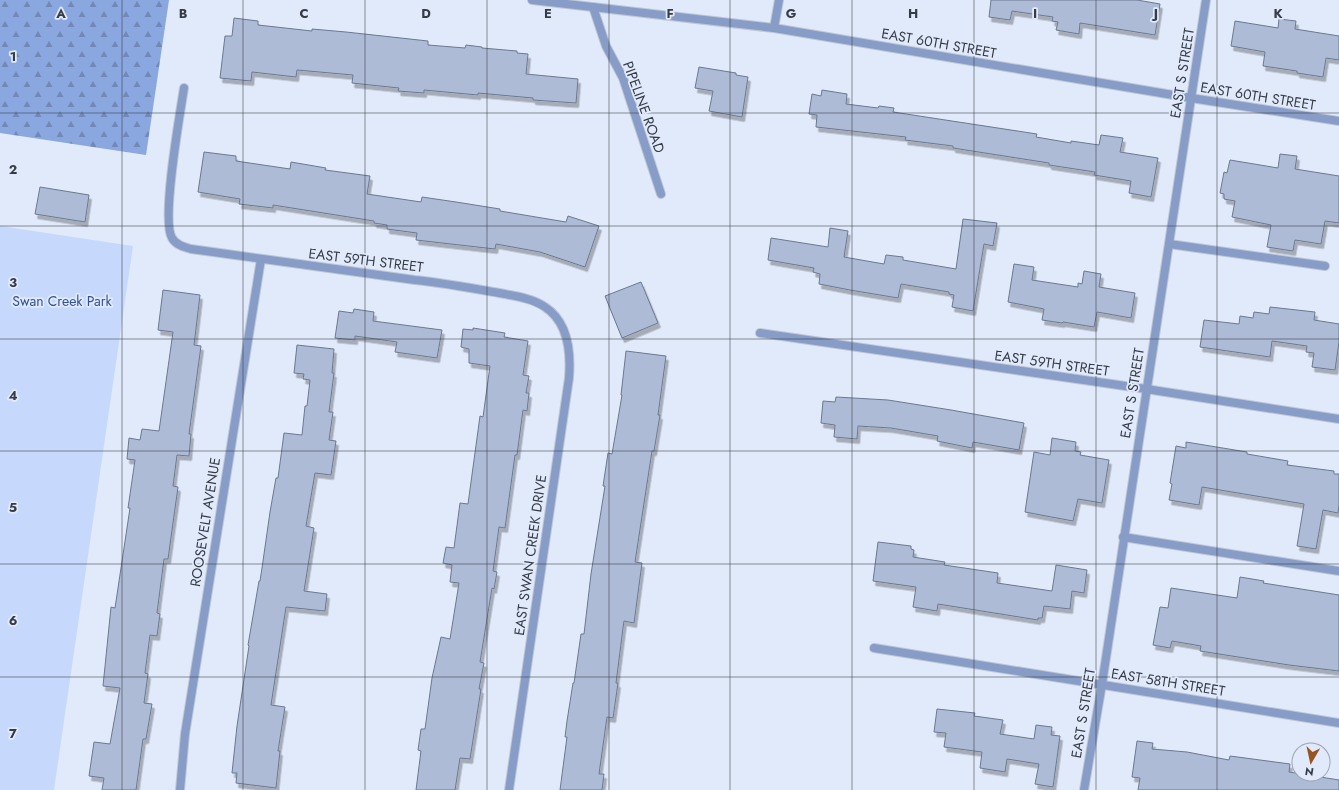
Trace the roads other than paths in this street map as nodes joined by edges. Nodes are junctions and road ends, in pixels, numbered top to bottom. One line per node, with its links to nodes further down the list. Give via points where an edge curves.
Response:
1 (532, 0): 4 (street, EAST 60TH STREET)
2 (779, 0): 5 (street)
3 (1206, 0): 7 (street, EAST S STREET)
4 (593, 7): 5 (street, EAST 60TH STREET); 9 (street, PIPELINE ROAD, via 606,46 623,78)
5 (774, 28): 7 (street, EAST 60TH STREET)
6 (184, 88): 11 (street, EAST 59TH STREET, via 169,200 169,229 174,240 181,246)
7 (1191, 98): 8 (street, EAST 60TH STREET); 10 (street, EAST S STREET)
8 (1339, 121)
9 (661, 194)
10 (1168, 244): 12 (street); 15 (street, EAST S STREET)
11 (261, 259): 13 (street, EAST 59TH STREET, via 460,286 518,297 546,307); 22 (street, ROOSEVELT AVENUE, via 185,734)
12 (1326, 266)
13 (561, 324): 23 (street, EAST SWAN CREEK DRIVE, via 568,342 569,373)
14 (760, 333): 15 (street, EAST 59TH STREET)
15 (1146, 390): 16 (street, EAST 59TH STREET); 17 (street, EAST S STREET)
16 (1339, 419)
17 (1123, 537): 18 (street); 20 (street, EAST S STREET)
18 (1339, 571)
19 (874, 648): 20 (street, EAST 58TH STREET)
20 (1102, 684): 21 (street, EAST 58TH STREET); 24 (street, EAST S STREET)
21 (1339, 723)
22 (180, 790)
23 (509, 790)
24 (1084, 790)

